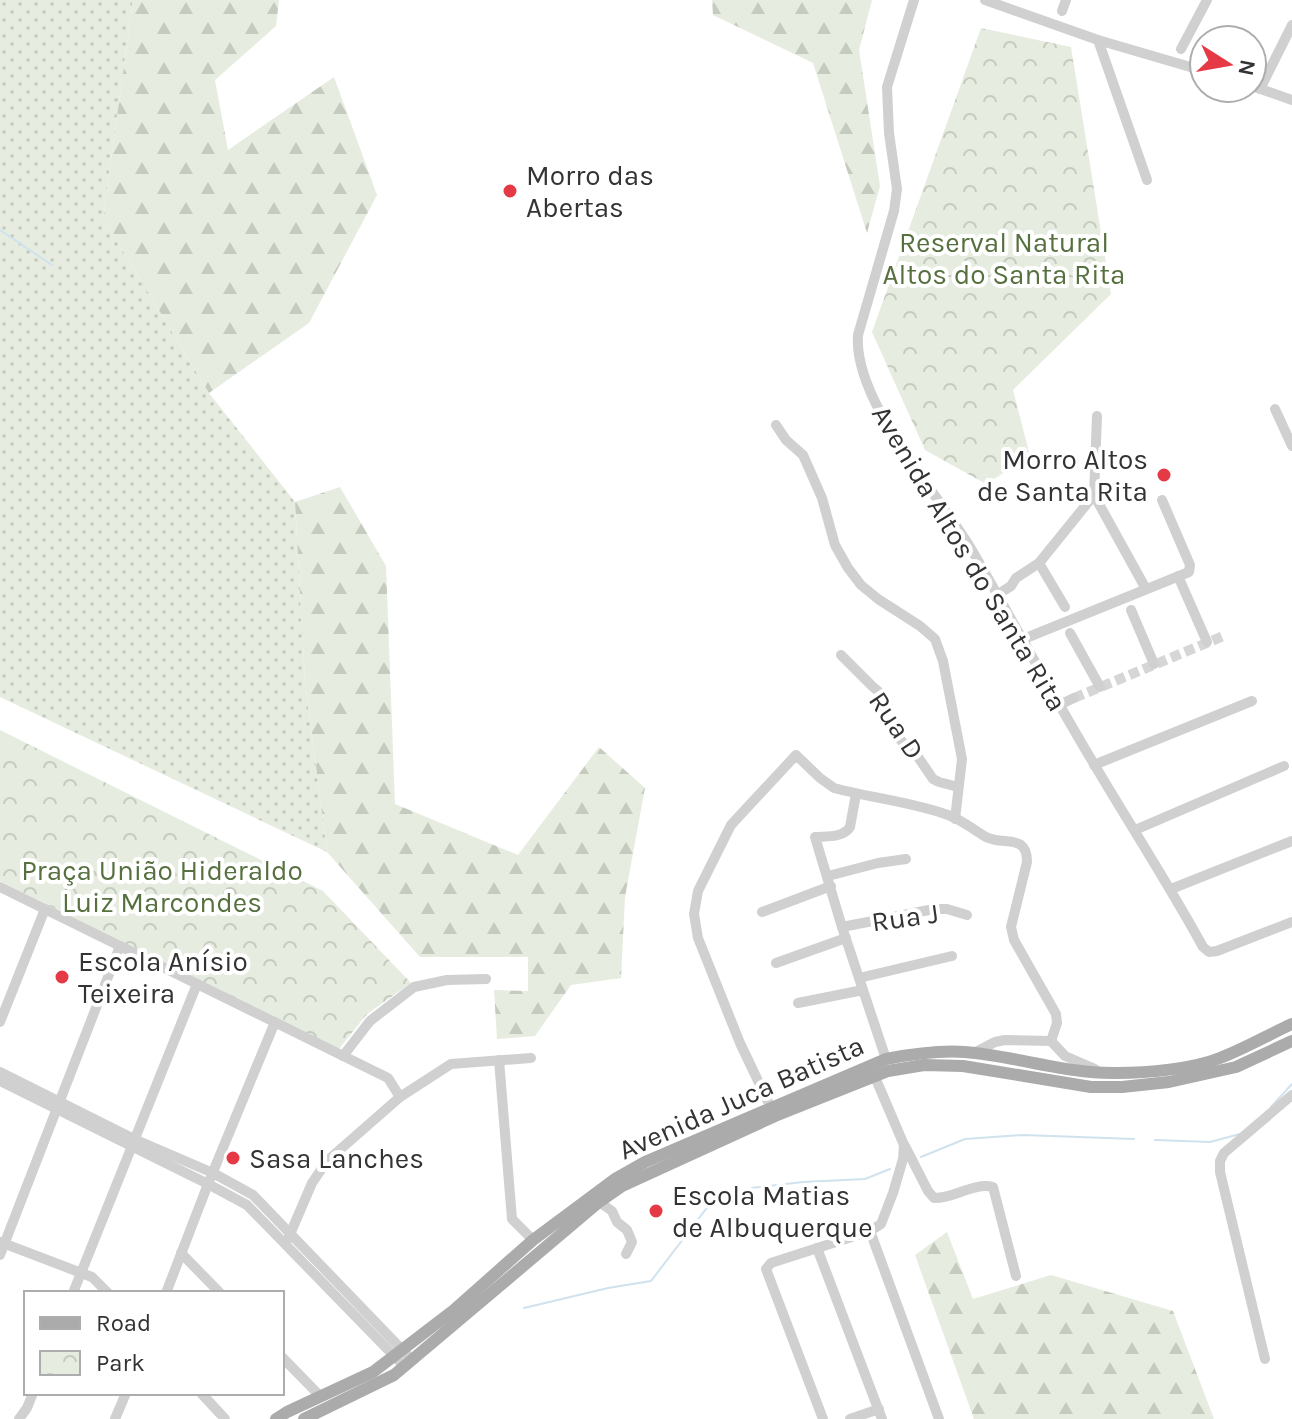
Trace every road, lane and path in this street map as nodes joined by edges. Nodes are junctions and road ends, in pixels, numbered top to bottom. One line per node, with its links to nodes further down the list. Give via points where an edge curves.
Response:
1 (914, 0): 23 (street, Avenida Altos do Santa Rita, via 887,87 897,189 894,211 857,349 872,394 899,446 948,513)
2 (985, 0): 7 (street)
3 (1066, 0): 5 (street)
4 (1207, 0): 8 (street)
5 (1062, 11)
6 (1292, 25): 10 (street)
7 (1098, 40): 9 (street); 13 (street)
8 (1181, 49)
9 (1188, 66)
10 (1268, 67)
11 (1268, 92): 12 (street)
12 (1292, 100)
13 (1147, 180)
14 (1275, 409): 17 (street)
15 (1097, 416): 18 (street)
16 (776, 425): 37 (street, via 803,455 835,545 855,577 935,639 959,736)
17 (1292, 446)
18 (1094, 495): 20 (street); 22 (street)
19 (1162, 500): 21 (street, via 1191,567)
20 (1039, 563): 23 (street); 24 (street)
21 (1178, 576): 22 (street); 28 (street)
22 (1146, 589): 27 (street)
23 (994, 590): 27 (street, Avenida Altos do Santa Rita)
24 (1065, 607)
25 (1131, 610): 30 (street)
26 (1070, 633): 31 (street)
27 (1021, 640): 34 (street, Avenida Altos do Santa Rita)
28 (1207, 642)
29 (841, 655): 37 (street, Rua D, via 885,697 895,732 933,779)
30 (1154, 664)
31 (1100, 687)
32 (1074, 698): 34 (street)
33 (1252, 701): 35 (street)
34 (1059, 705): 35 (street, Avenida Altos do Santa Rita)
35 (1094, 765): 40 (street, Avenida Altos do Santa Rita)
36 (1284, 766): 40 (street)
37 (958, 787): 39 (street)
38 (856, 794): 39 (street); 43 (street, via 847,832 815,837); 80 (street, via 834,788 796,755 731,825 698,891 698,938)
39 (955, 819): 63 (street, via 1027,851 1011,927 1056,1014)
40 (1135, 830): 45 (street, Avenida Altos do Santa Rita)
41 (1292, 841): 45 (street)
42 (906, 859): 43 (street)
43 (829, 881): 47 (street); 50 (street)
44 (0, 887): 46 (street)
45 (1171, 889): 49 (street, Avenida Altos do Santa Rita, via 1209,952)
46 (45, 909): 51 (street); 59 (street)
47 (762, 912)
48 (967, 915): 50 (street, Rua J, via 934,909)
49 (1292, 922)
50 (844, 932): 53 (street, Rua J); 54 (street)
51 (120, 946): 56 (street); 79 (street)
52 (952, 956): 54 (street)
53 (776, 963)
54 (859, 978): 57 (street)
55 (486, 979): 66 (street, via 414,987 370,1021)
56 (197, 984): 60 (street); 81 (street)
57 (863, 990): 58 (street); 69 (street)
58 (798, 1003)
59 (0, 1022)
60 (275, 1022): 66 (street); 83 (street)
61 (1292, 1024): 72 (main road, Avenida Juca Batista, via 1218,1059 1172,1069)
62 (1005, 1040): 63 (street); 65 (street); 67 (street)
63 (1051, 1041): 72 (street, via 1065,1056)
64 (1292, 1041): 76 (main road, Avenida Juca Batista, via 1236,1067 1169,1082)
65 (974, 1053): 67 (main road, Avenida Juca Batista); 69 (main road, Avenida Juca Batista, via 921,1052)
66 (343, 1056): 78 (street, via 388,1078)
67 (995, 1056): 72 (main road, Avenida Juca Batista); 73 (main road)
68 (531, 1058): 70 (street)
69 (886, 1059): 80 (main road, Avenida Juca Batista)
70 (499, 1060): 78 (street, via 451,1064); 87 (street, via 512,1219)
71 (0, 1072): 79 (street)
72 (1103, 1072): 76 (main road, via 1101,1081)
73 (1008, 1074): 74 (main road, Avenida Juca Batista, via 924,1065); 76 (main road, Avenida Juca Batista)
74 (875, 1077): 82 (street); 84 (main road, Avenida Juca Batista, via 673,1162)
75 (0, 1081): 79 (street)
76 (1091, 1087)
77 (1292, 1095): 101 (street, via 1220,1161)
78 (400, 1097): 86 (street, via 327,1161)
79 (58, 1105): 81 (street); 88 (street)
80 (771, 1108): 87 (main road, Avenida Juca Batista, via 645,1162)
81 (132, 1143): 83 (street); 93 (street)
82 (904, 1145): 85 (street, via 881,1224); 94 (street, via 934,1198 993,1187)
83 (211, 1178): 86 (street); 90 (street)
84 (599, 1202): 91 (street, via 627,1230 632,1242); 99 (main road, Avenida Juca Batista)
85 (870, 1231): 89 (street); 114 (street)
86 (288, 1239): 99 (street)
87 (533, 1240): 99 (main road, Avenida Juca Batista)
88 (2, 1243): 92 (street); 93 (street)
89 (817, 1248): 106 (street); 112 (street, via 766,1269)
90 (181, 1253): 97 (street); 98 (street)
91 (626, 1254)
92 (0, 1255)
93 (81, 1272): 95 (street); 96 (street)
94 (1016, 1276)
95 (74, 1291)
96 (106, 1291)
97 (167, 1291)
98 (218, 1291)
99 (404, 1358): 105 (main road, Avenida Juca Batista); 111 (main road, Avenida Juca Batista, via 394,1375)
100 (284, 1359): 105 (street)
101 (1265, 1359)
102 (32, 1395): 107 (street)
103 (125, 1395): 108 (street)
104 (203, 1395): 109 (street)
105 (321, 1397): 110 (main road, Avenida Juca Batista)
106 (880, 1414): 113 (street)
107 (19, 1419)
108 (115, 1419)
109 (225, 1419)
110 (276, 1419)
111 (304, 1419)
112 (823, 1419)
113 (850, 1419)
114 (939, 1419)

